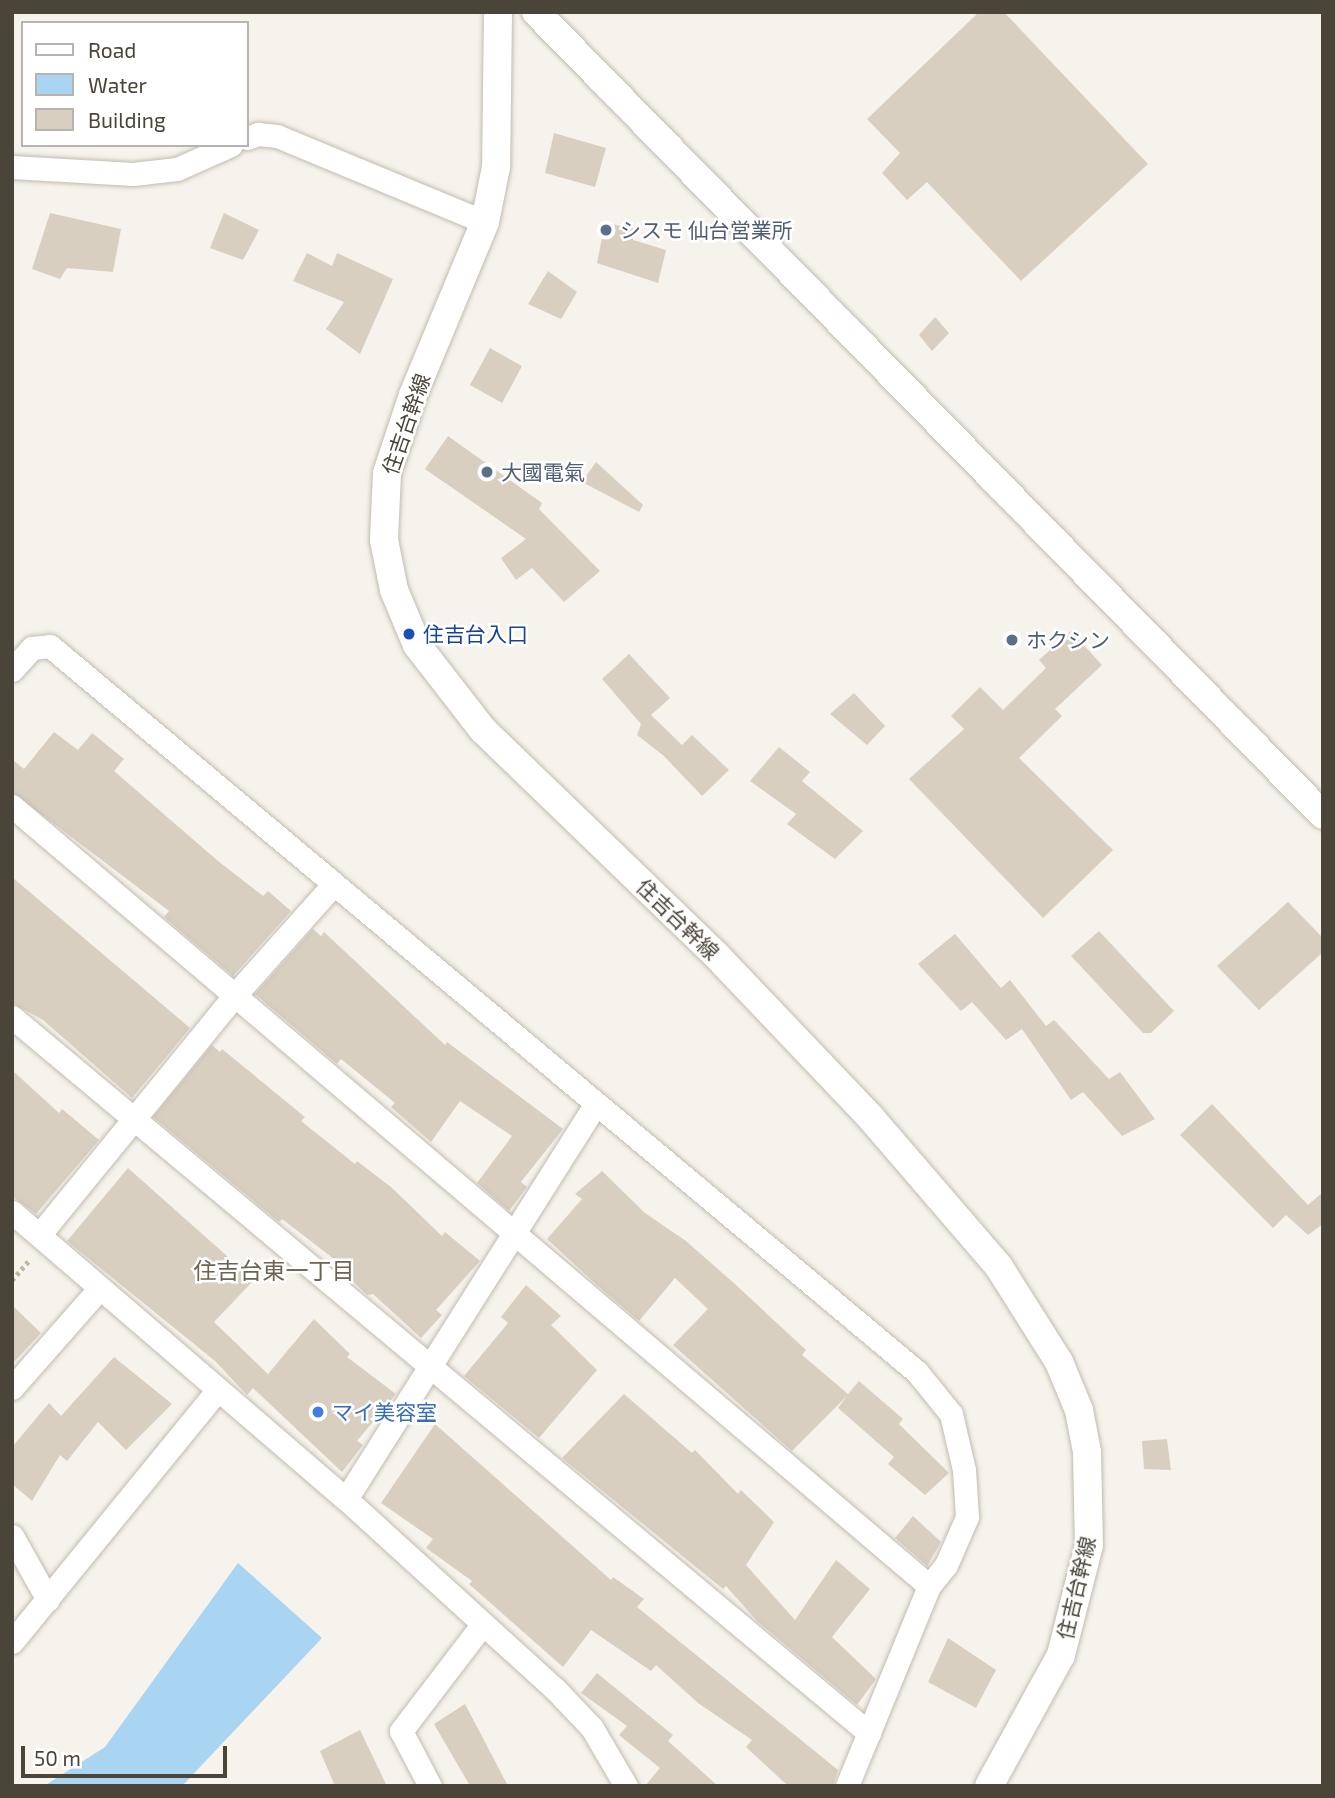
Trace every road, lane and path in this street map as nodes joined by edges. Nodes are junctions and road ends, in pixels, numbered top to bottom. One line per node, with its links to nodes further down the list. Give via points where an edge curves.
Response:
1 (498, 12): 6 (street, 住吉台幹線, via 496,167)
2 (536, 12): 9 (street)
3 (248, 138): 6 (street, via 277,136)
4 (226, 147): 5 (street, via 177,169 133,174)
5 (12, 167)
6 (485, 222): 32 (street, 住吉台幹線, via 413,395 387,473 384,540 394,590 417,645 483,730 716,955 937,1192 999,1267 1059,1362 1079,1410 1091,1500 1083,1572 1061,1655)
7 (12, 670): 10 (street, via 32,648 50,646)
8 (12, 806): 11 (street)
9 (1323, 815)
10 (332, 887): 11 (street); 13 (street)
11 (234, 996): 14 (street); 16 (street)
12 (12, 1017): 14 (street)
13 (596, 1104): 16 (street); 24 (street, via 917,1372 951,1414 964,1470 967,1517 946,1565)
14 (133, 1118): 17 (street); 19 (street)
15 (12, 1212): 17 (street)
16 (513, 1230): 19 (street); 24 (street)
17 (40, 1234): 18 (street)
18 (100, 1288): 20 (street); 21 (street)
19 (432, 1366): 22 (street); 28 (street)
20 (12, 1388)
21 (216, 1392): 22 (street); 25 (street)
22 (346, 1499): 26 (street)
23 (12, 1536): 25 (street)
24 (929, 1586): 28 (street)
25 (48, 1600): 27 (street)
26 (482, 1625): 29 (street, via 401,1731); 30 (street, via 592,1728)
27 (12, 1642)
28 (869, 1733): 31 (street)
29 (430, 1786)
30 (626, 1786)
31 (848, 1786)
32 (989, 1786)

